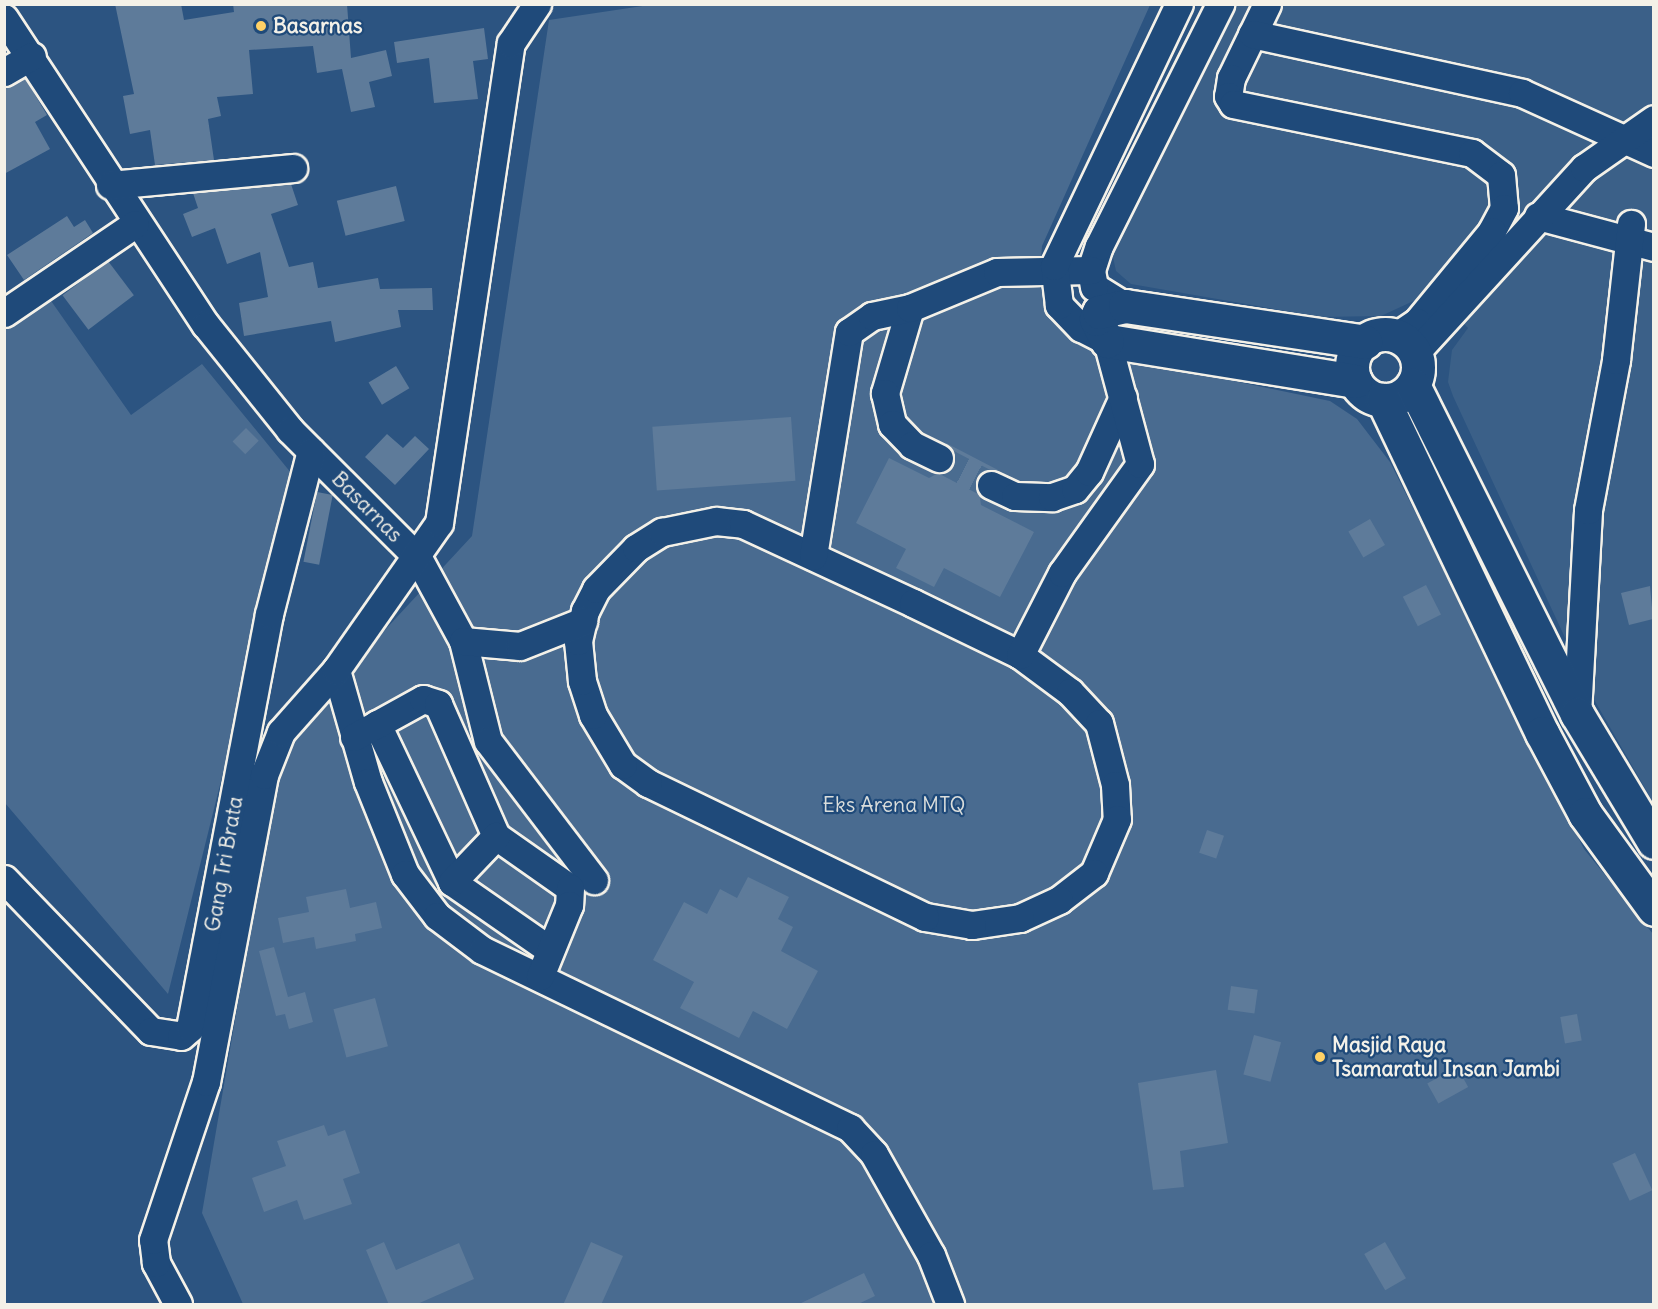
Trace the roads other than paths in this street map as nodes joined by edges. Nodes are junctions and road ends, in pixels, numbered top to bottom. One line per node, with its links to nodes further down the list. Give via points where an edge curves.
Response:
1 (537, 4): 32 (street, via 511,43 439,523)
2 (1179, 4): 17 (street)
3 (1220, 4): 18 (street)
4 (1267, 4): 6 (street)
5 (4, 18): 7 (street, Basarnas)
6 (1252, 33): 10 (street, via 1522,93); 23 (street, via 1227,88 1240,108 1472,153 1501,175 1504,208 1492,231 1417,322)
7 (32, 56): 8 (street); 13 (street, Basarnas)
8 (4, 72)
9 (1653, 119): 10 (street)
10 (1625, 138): 11 (street); 14 (street, via 1584,168)
11 (1653, 153)
12 (293, 168): 13 (street)
13 (110, 185): 15 (street, Basarnas)
14 (1538, 216): 16 (street); 23 (street, via 1460,309)
15 (135, 224): 21 (street); 28 (street, Basarnas, via 206,325)
16 (1642, 236): 37 (street, via 1588,510)
17 (1054, 266): 18 (street); 20 (street, via 997,272); 22 (street, via 1059,305 1081,328)
18 (1091, 270): 19 (street, via 1101,296)
19 (1125, 306): 22 (highway, via 1099,312 1096,319); 23 (highway)
20 (910, 308): 29 (street, via 885,393 892,424 912,445); 31 (street, via 872,316 849,332)
21 (4, 313)
22 (1107, 341): 24 (highway); 26 (street)
23 (1392, 343): 24 (highway, via 1353,360); 25 (highway)
24 (1356, 381): 27 (highway, via 1367,394)
25 (1413, 385): 27 (highway); 37 (highway)
26 (1123, 397): 30 (street, via 1089,472 1075,489 1052,497 1014,496); 35 (street, via 1139,451 1136,474 1062,573)
27 (1383, 400): 45 (highway, via 1547,743 1585,814)
28 (311, 451): 32 (street, Basarnas); 42 (street, Gang Tri Brata, via 269,614 190,1028 181,1036 151,1031)
29 (939, 458)
30 (991, 485)
31 (813, 556): 33 (street, via 742,524 690,523 662,532 615,566 596,589); 35 (street)
32 (418, 558): 34 (street, Basarnas); 36 (street)
33 (583, 621): 34 (street, via 520,646); 35 (street, via 578,641 582,681 592,715 623,765 648,783 925,917 972,925 1020,918 1059,900 1094,873 1117,819 1099,723 1070,692)
34 (463, 641): 43 (street, Basarnas, via 488,741)
35 (1020, 655)
36 (336, 670): 39 (street); 48 (street, via 281,732 264,775 206,1082 153,1240 156,1263)
37 (1577, 714): 41 (highway)
38 (377, 724): 39 (street); 40 (street, via 423,699 438,704); 44 (street)
39 (354, 737): 47 (street, via 405,874 446,923 482,950)
40 (496, 836): 44 (street); 46 (street, via 570,888 569,905)
41 (1653, 842)
42 (4, 879)
43 (594, 880)
44 (452, 882): 46 (street)
45 (1653, 909)
46 (550, 950): 47 (street)
47 (540, 976): 49 (street, via 850,1128 874,1154 931,1255)
48 (178, 1305)
49 (950, 1305)

